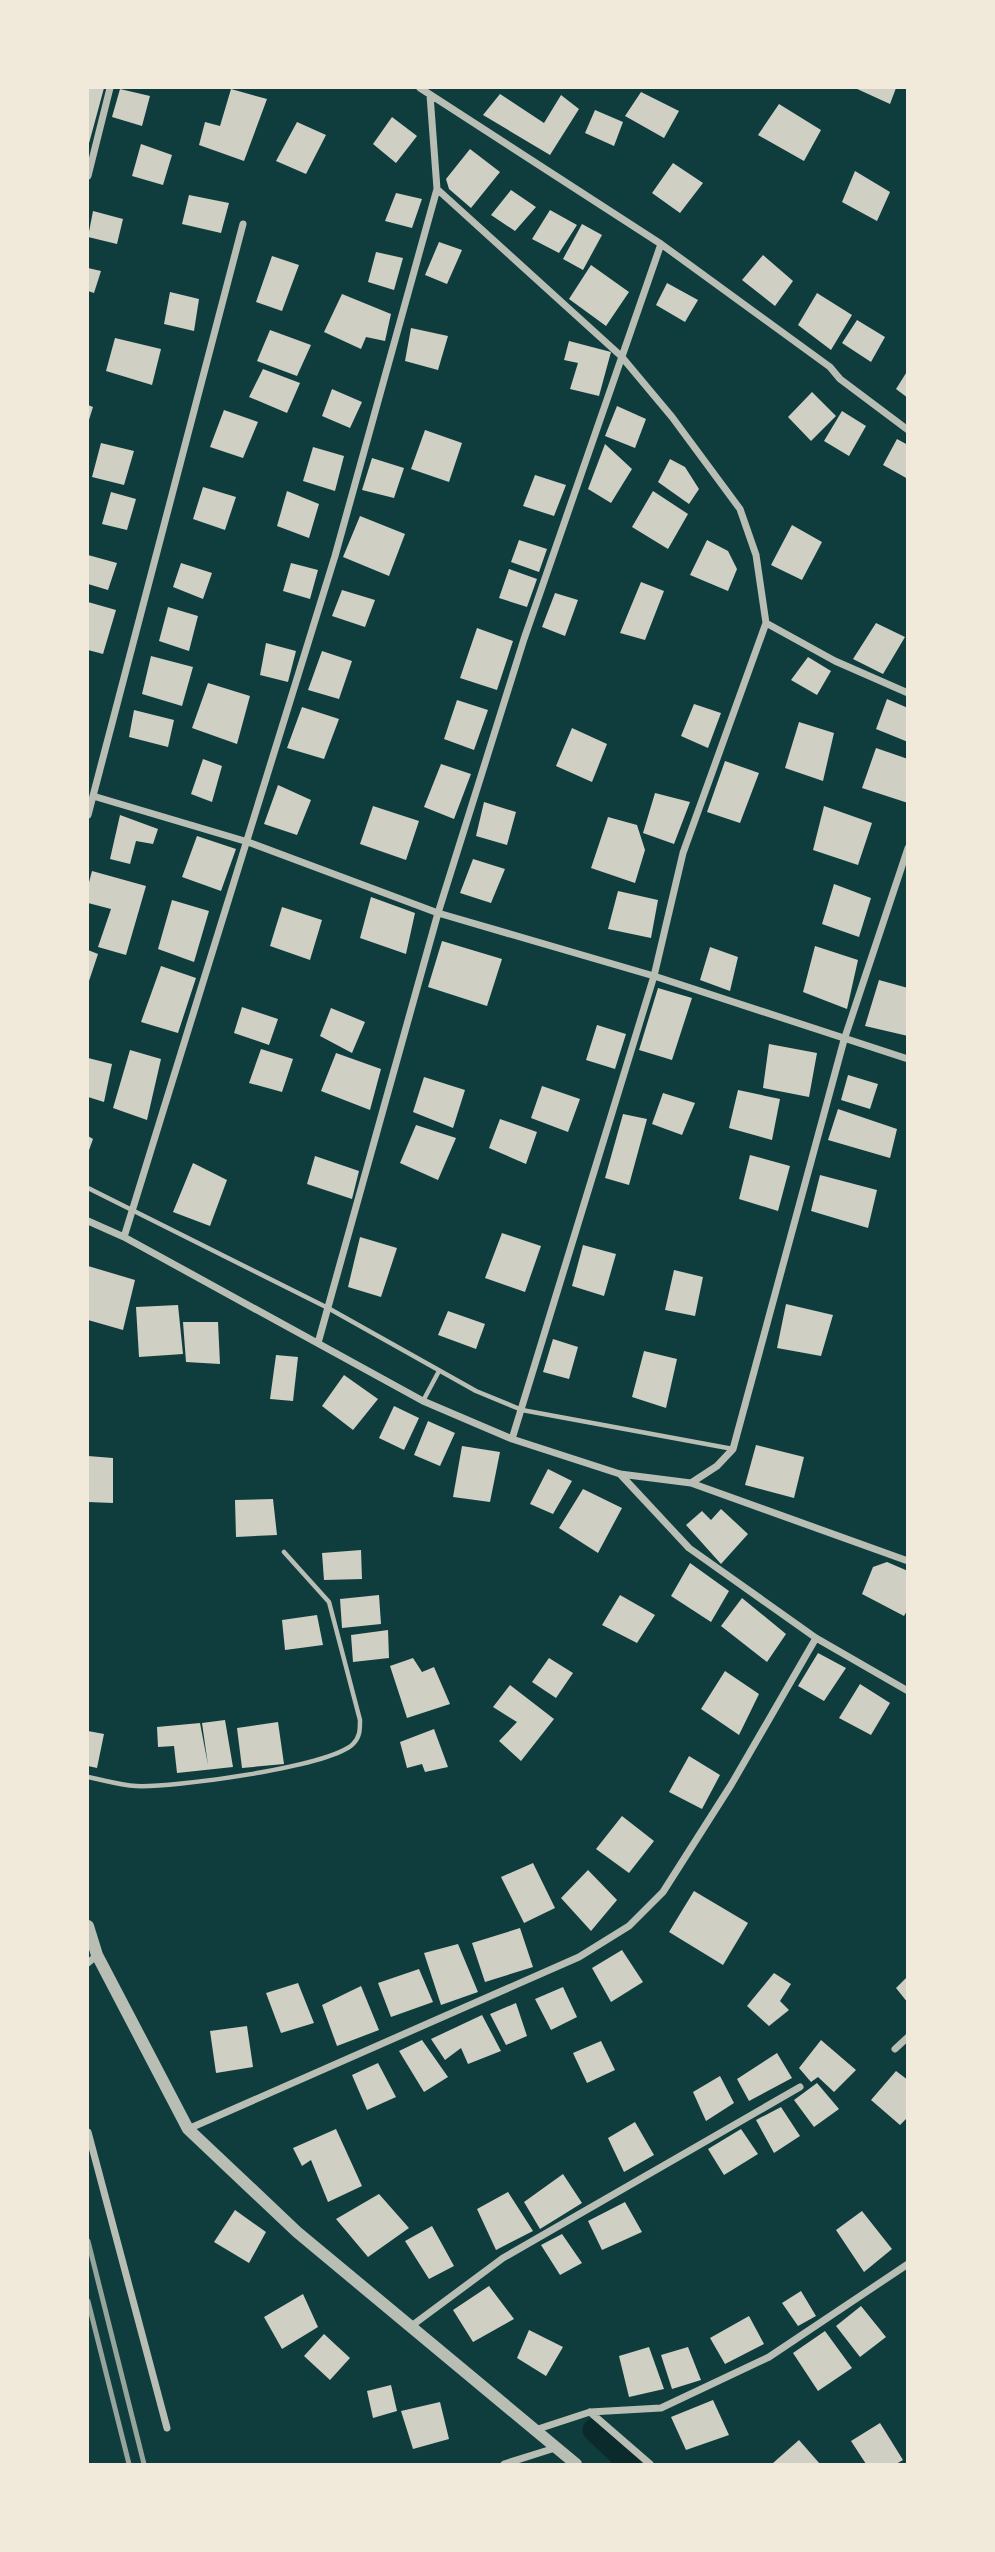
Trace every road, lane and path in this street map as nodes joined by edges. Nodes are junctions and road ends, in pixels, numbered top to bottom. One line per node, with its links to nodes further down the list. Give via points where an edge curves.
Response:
1 (110, 88): 4 (street)
2 (420, 88): 3 (street)
3 (430, 95): 5 (street); 7 (street)
4 (88, 176)
5 (437, 189): 8 (street); 14 (street, via 335,556)
6 (243, 225): 12 (street)
7 (661, 244): 8 (street); 9 (street)
8 (621, 356): 10 (street, via 740,509 756,555); 16 (street, via 524,639)
9 (908, 430)
10 (766, 623): 11 (street, via 835,662); 17 (street, via 683,853)
11 (908, 693)
12 (93, 796): 13 (street); 14 (street)
13 (88, 815)
14 (248, 842): 16 (street); 21 (street)
15 (908, 848): 18 (street)
16 (438, 913): 17 (street); 24 (street)
17 (654, 976): 18 (street); 28 (street)
18 (844, 1040): 19 (street); 30 (street)
19 (908, 1059)
20 (88, 1188): 21 (lane)
21 (133, 1211): 23 (street); 24 (lane)
22 (88, 1221): 23 (street)
23 (124, 1237): 25 (street)
24 (328, 1308): 25 (street); 26 (lane)
25 (318, 1343): 27 (street)
26 (439, 1371): 27 (lane); 28 (lane)
27 (424, 1401): 29 (street)
28 (522, 1410): 29 (street); 30 (lane)
29 (512, 1439): 31 (street)
30 (733, 1449): 32 (street)
31 (620, 1474): 32 (street); 35 (street, via 689,1548)
32 (691, 1483): 34 (street)
33 (284, 1552): 37 (lane, via 329,1602 360,1720 359,1737 350,1747 311,1762 195,1781 136,1786)
34 (908, 1561)
35 (816, 1638): 36 (street); 43 (street, via 663,1892 629,1926 579,1957)
36 (908, 1691)
37 (88, 1777)
38 (88, 1926): 39 (street)
39 (92, 1959): 43 (street)
40 (908, 2037): 41 (street)
41 (895, 2049)
42 (800, 2087): 46 (street, via 503,2258)
43 (188, 2129): 46 (street, via 297,2232)
44 (88, 2132): 48 (street)
45 (908, 2264): 47 (street, via 769,2357 662,2408)
46 (410, 2327): 49 (street)
47 (590, 2412): 49 (street); 53 (street)
48 (167, 2428)
49 (534, 2430): 50 (street)
50 (556, 2448): 51 (street); 52 (street)
51 (504, 2465)
52 (576, 2465)
53 (650, 2465)

